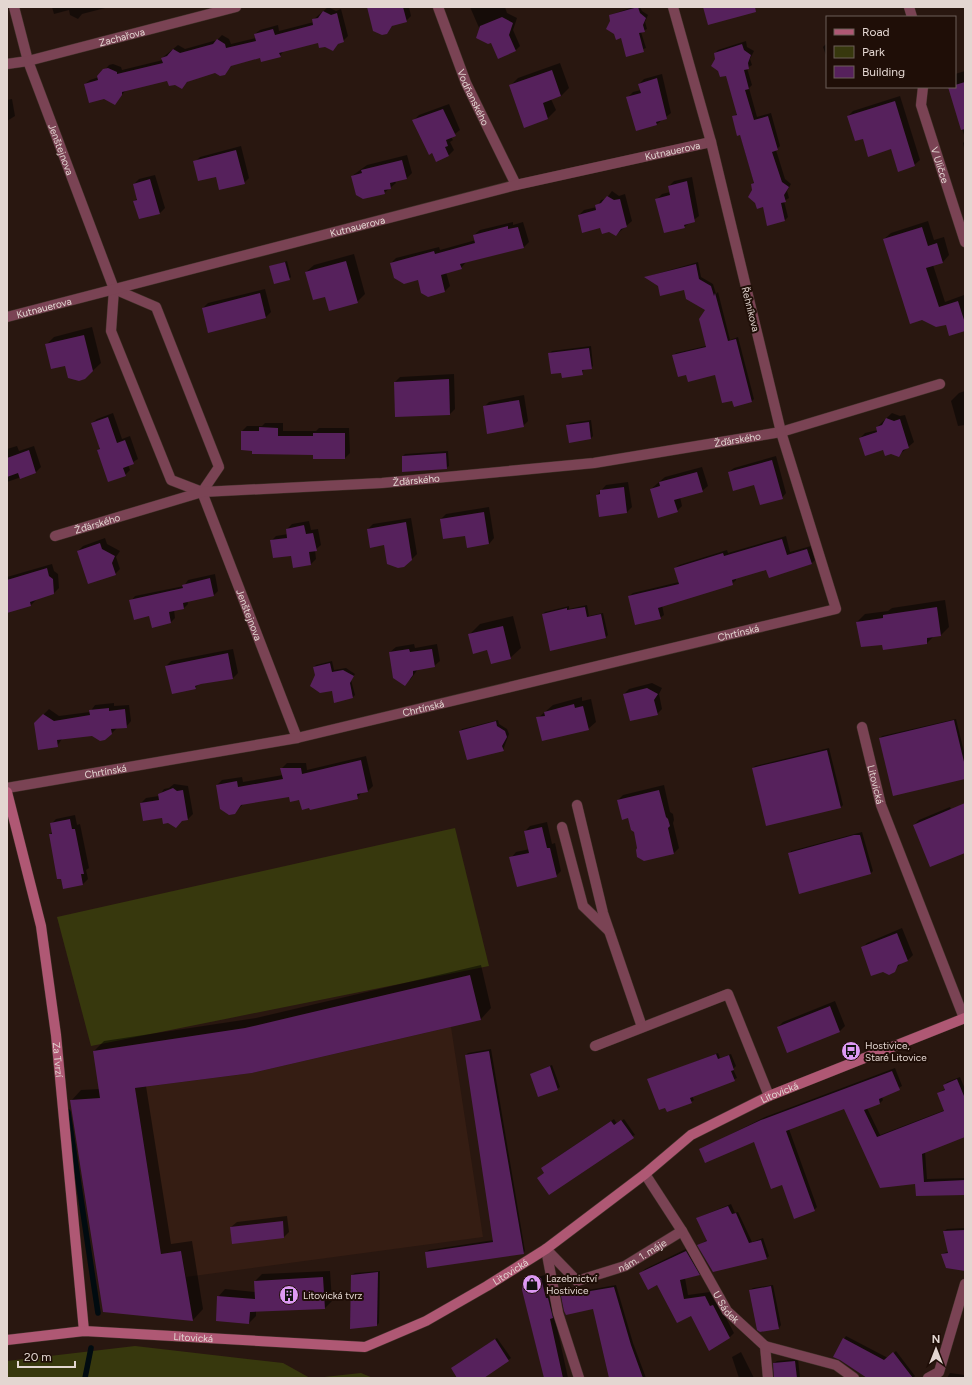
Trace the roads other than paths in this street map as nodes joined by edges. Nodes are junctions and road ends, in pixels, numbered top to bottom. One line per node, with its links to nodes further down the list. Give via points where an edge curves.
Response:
1 (14, 7): 5 (street, Jenštejnova)
2 (236, 7): 5 (street, Zachařova)
3 (438, 7): 9 (street, Vodňanského, via 466,83)
4 (673, 7): 8 (street, Řehníkova)
5 (28, 61): 6 (street, Zachařova); 11 (street, Jenštejnova)
6 (7, 64)
7 (923, 88): 10 (street, V Uličce, via 921,105)
8 (711, 142): 9 (street, Kutnauerova); 14 (street, Řehníkova)
9 (516, 185): 11 (street, Kutnauerova)
10 (965, 242)
11 (114, 289): 12 (street, Kutnauerova); 15 (street, Jenštejnova, via 111,331 171,480); 15 (street, via 156,307 219,467)
12 (7, 317)
13 (940, 384): 14 (street, Žďárského)
14 (781, 432): 15 (street, Žďárského, via 594,463 382,483); 17 (street, Řehníkova)
15 (202, 492): 16 (street, Žďárského); 19 (street, Jenštejnova)
16 (55, 536)
17 (836, 609): 19 (street, Chrtínská)
18 (862, 727): 25 (street, Litovická, via 881,805)
19 (297, 738): 20 (street, Chrtínská)
20 (7, 788)
21 (7, 792): 33 (street, Za Tvrzí, via 41,926 56,1035)
22 (577, 804): 24 (street)
23 (562, 827): 24 (street, via 583,906)
24 (610, 933): 26 (street)
25 (965, 1018): 28 (street, Litovická)
26 (642, 1027): 27 (street); 28 (street, via 728,994)
27 (595, 1046)
28 (769, 1096): 29 (street, Litovická, via 691,1135)
29 (645, 1174): 30 (street); 31 (street, Litovická)
30 (682, 1231): 31 (street, nám. 1. máje, via 625,1266 577,1281); 35 (street, U Sádek, via 727,1311)
31 (546, 1249): 33 (street, Litovická, via 426,1321 365,1347); 36 (street, via 558,1314)
32 (965, 1284): 39 (street, via 939,1372)
33 (84, 1330): 34 (street, Litovická)
34 (7, 1340)
35 (765, 1346): 37 (street); 38 (street, via 836,1365)
36 (579, 1378)
37 (768, 1378)
38 (854, 1378)
39 (928, 1378)

